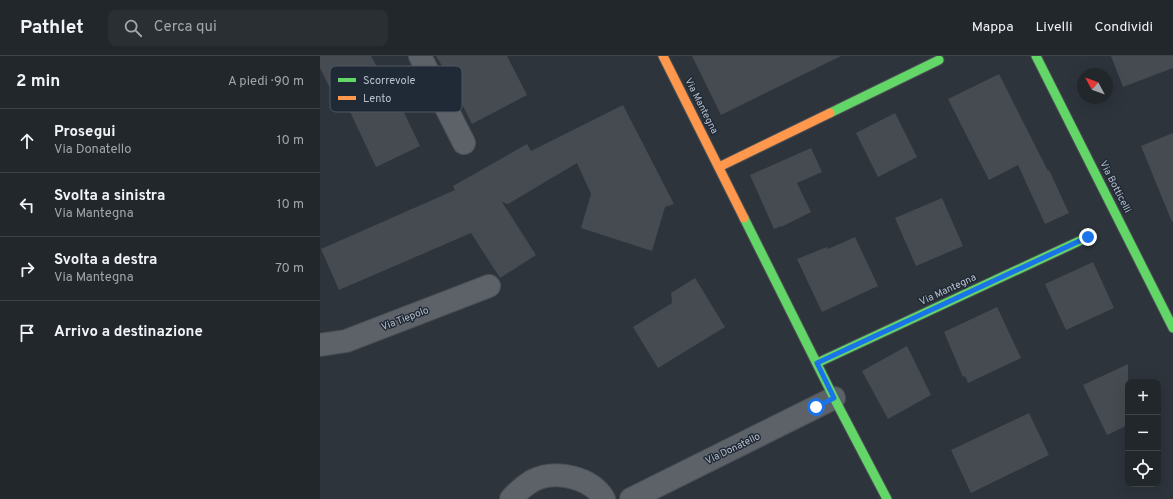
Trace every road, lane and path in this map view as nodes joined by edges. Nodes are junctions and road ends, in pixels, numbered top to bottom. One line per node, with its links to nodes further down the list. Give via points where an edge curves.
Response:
1 (420, 56): 5 (street)
2 (663, 56): 8 (street, Via Mantegna)
3 (1036, 56): 11 (street, Via Botticelli)
4 (939, 60): 8 (street)
5 (425, 66)
6 (448, 112): 7 (street)
7 (464, 143)
8 (719, 167): 13 (street, Via Mantegna)
9 (1088, 237): 13 (street, Via Mantegna)
10 (489, 286): 12 (street, Via Tiepolo, via 346,341)
11 (1173, 328)
12 (320, 345)
13 (817, 363): 14 (street, Via Mantegna)
14 (834, 398): 17 (street, Via Donatello); 18 (street, Via Mantegna)
15 (511, 499): 16 (street, via 532,481 546,476 563,476 590,485)
16 (604, 499)
17 (631, 499)
18 (887, 499)

